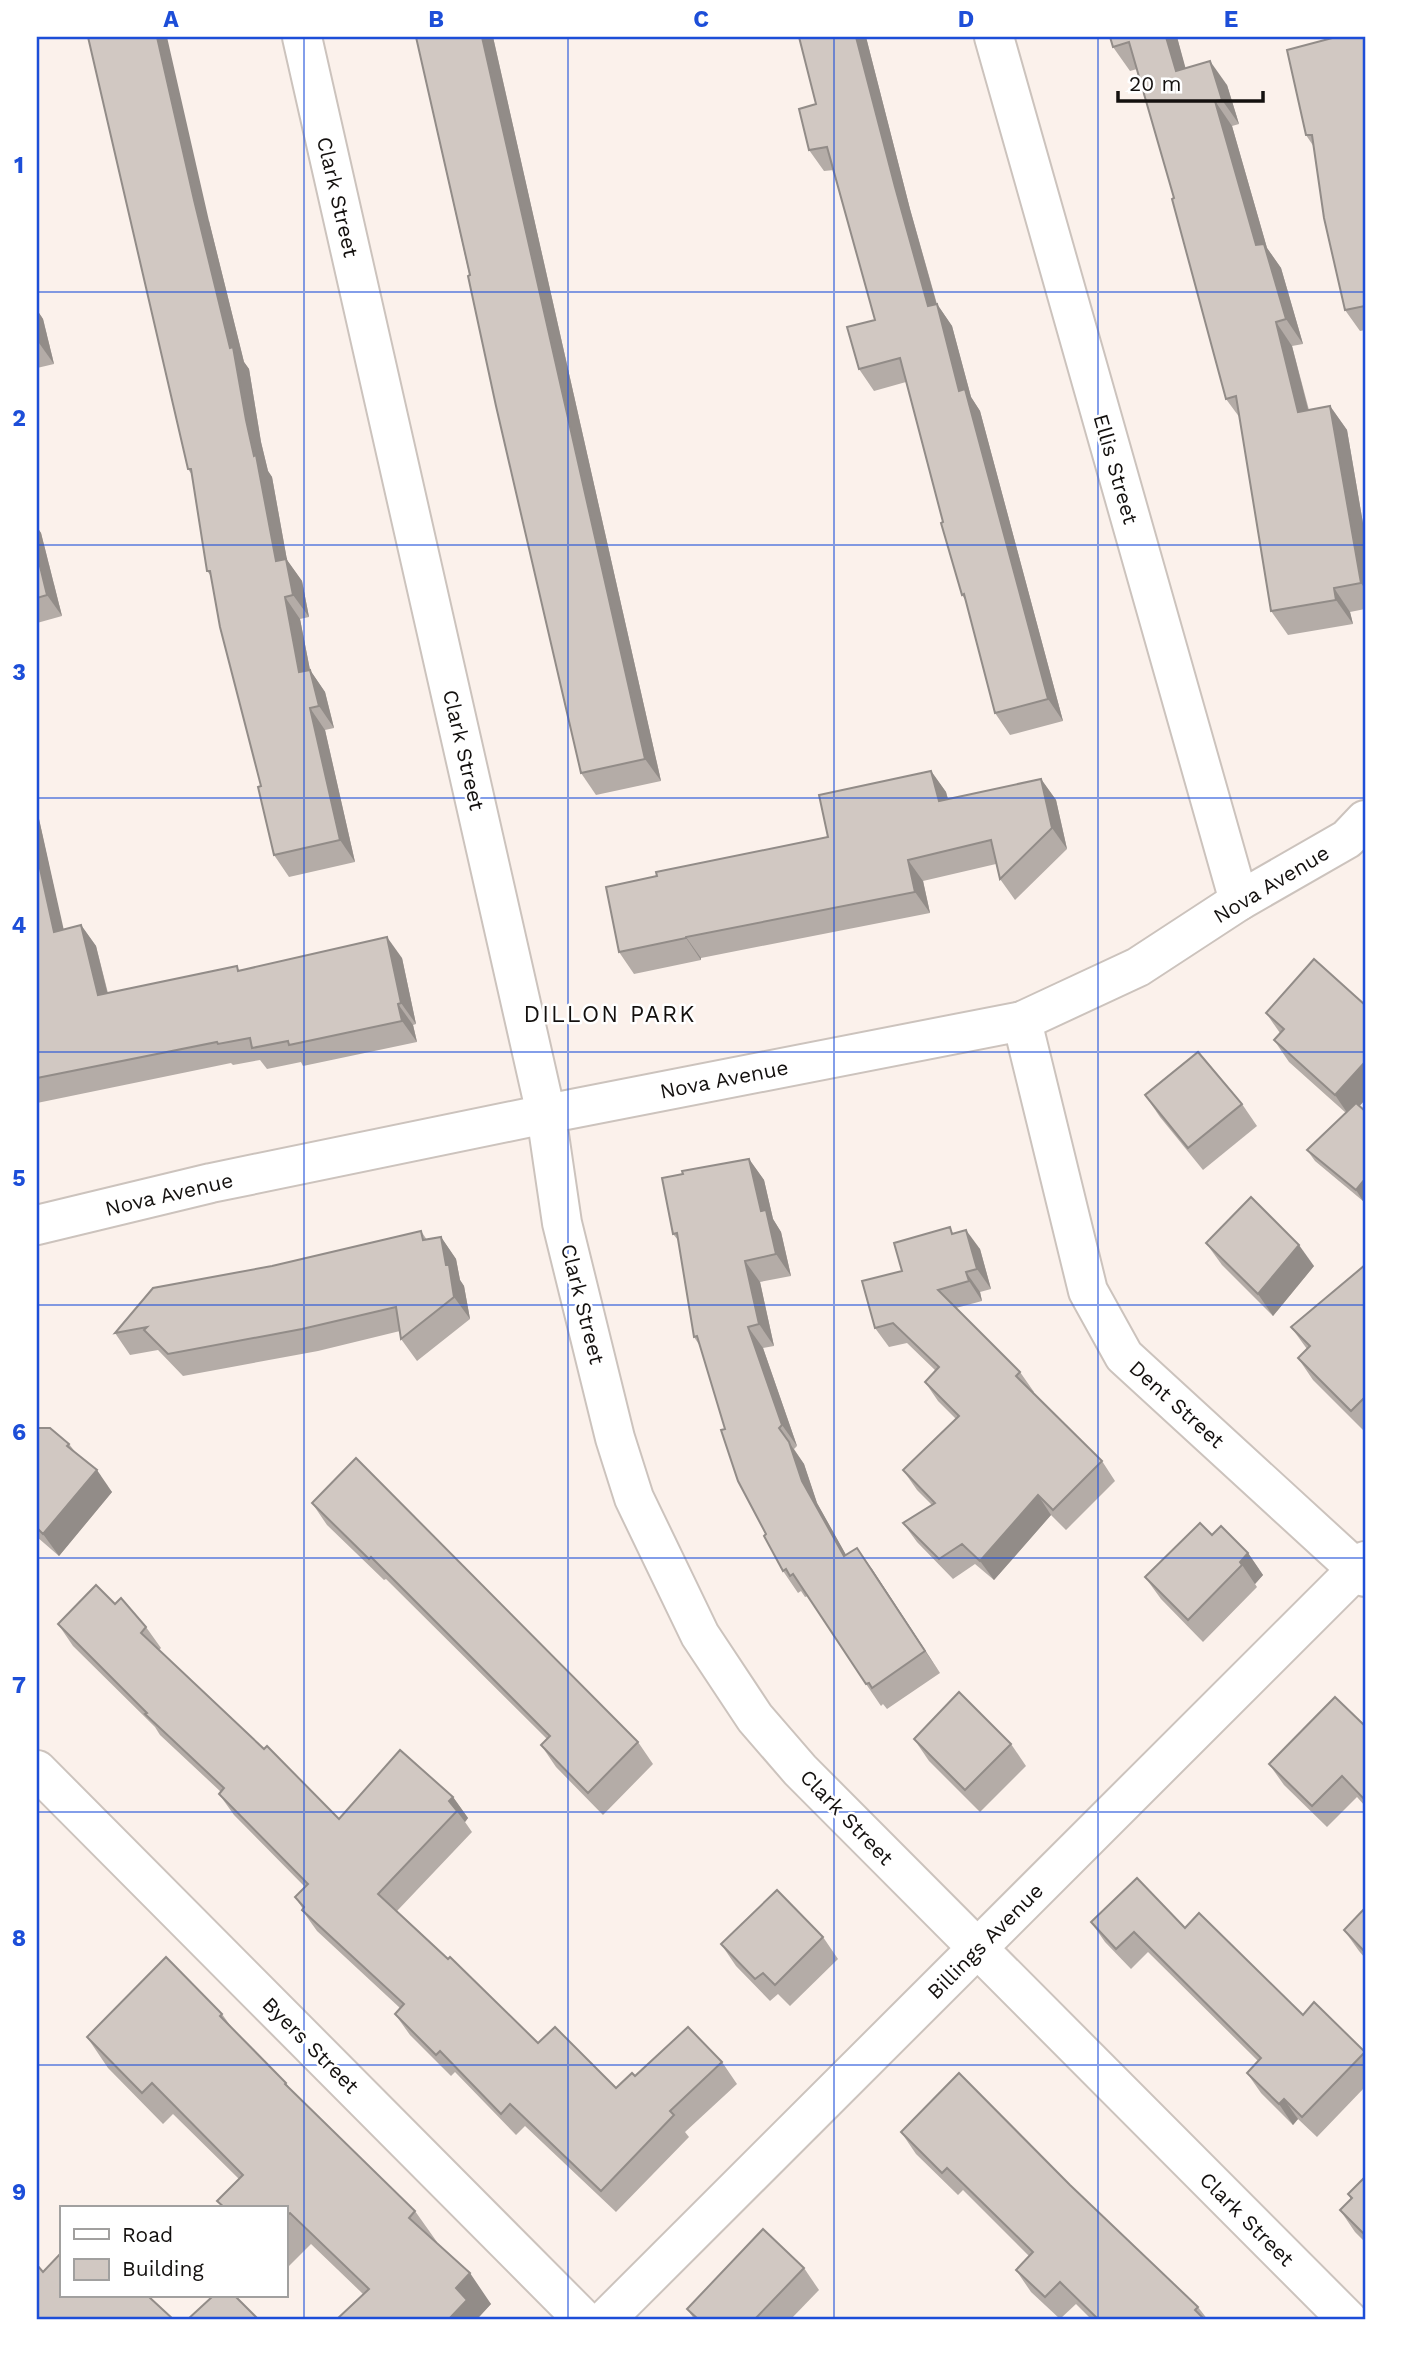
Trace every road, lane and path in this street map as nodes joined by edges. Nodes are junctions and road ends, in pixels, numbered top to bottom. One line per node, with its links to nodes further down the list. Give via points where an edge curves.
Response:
1 (302, 37): 6 (street, Clark Street)
2 (994, 37): 4 (street, Ellis Street)
3 (1359, 839): 4 (street, Nova Avenue)
4 (1239, 901): 5 (street, Nova Avenue, via 1138,967)
5 (1022, 1021): 6 (street, Nova Avenue); 8 (street, Dent Street, via 1088,1291 1124,1356)
6 (546, 1114): 7 (street, Nova Avenue, via 211,1183); 10 (street, Clark Street, via 562,1223 615,1438 634,1499 700,1635 748,1708 800,1770)
7 (37, 1225)
8 (1363, 1569): 10 (street, Billings Avenue)
9 (37, 1770): 11 (street, Byers Street)
10 (976, 1949): 12 (street, Billings Avenue); 13 (street, Clark Street)
11 (584, 2320)
12 (605, 2320)
13 (1348, 2320)

